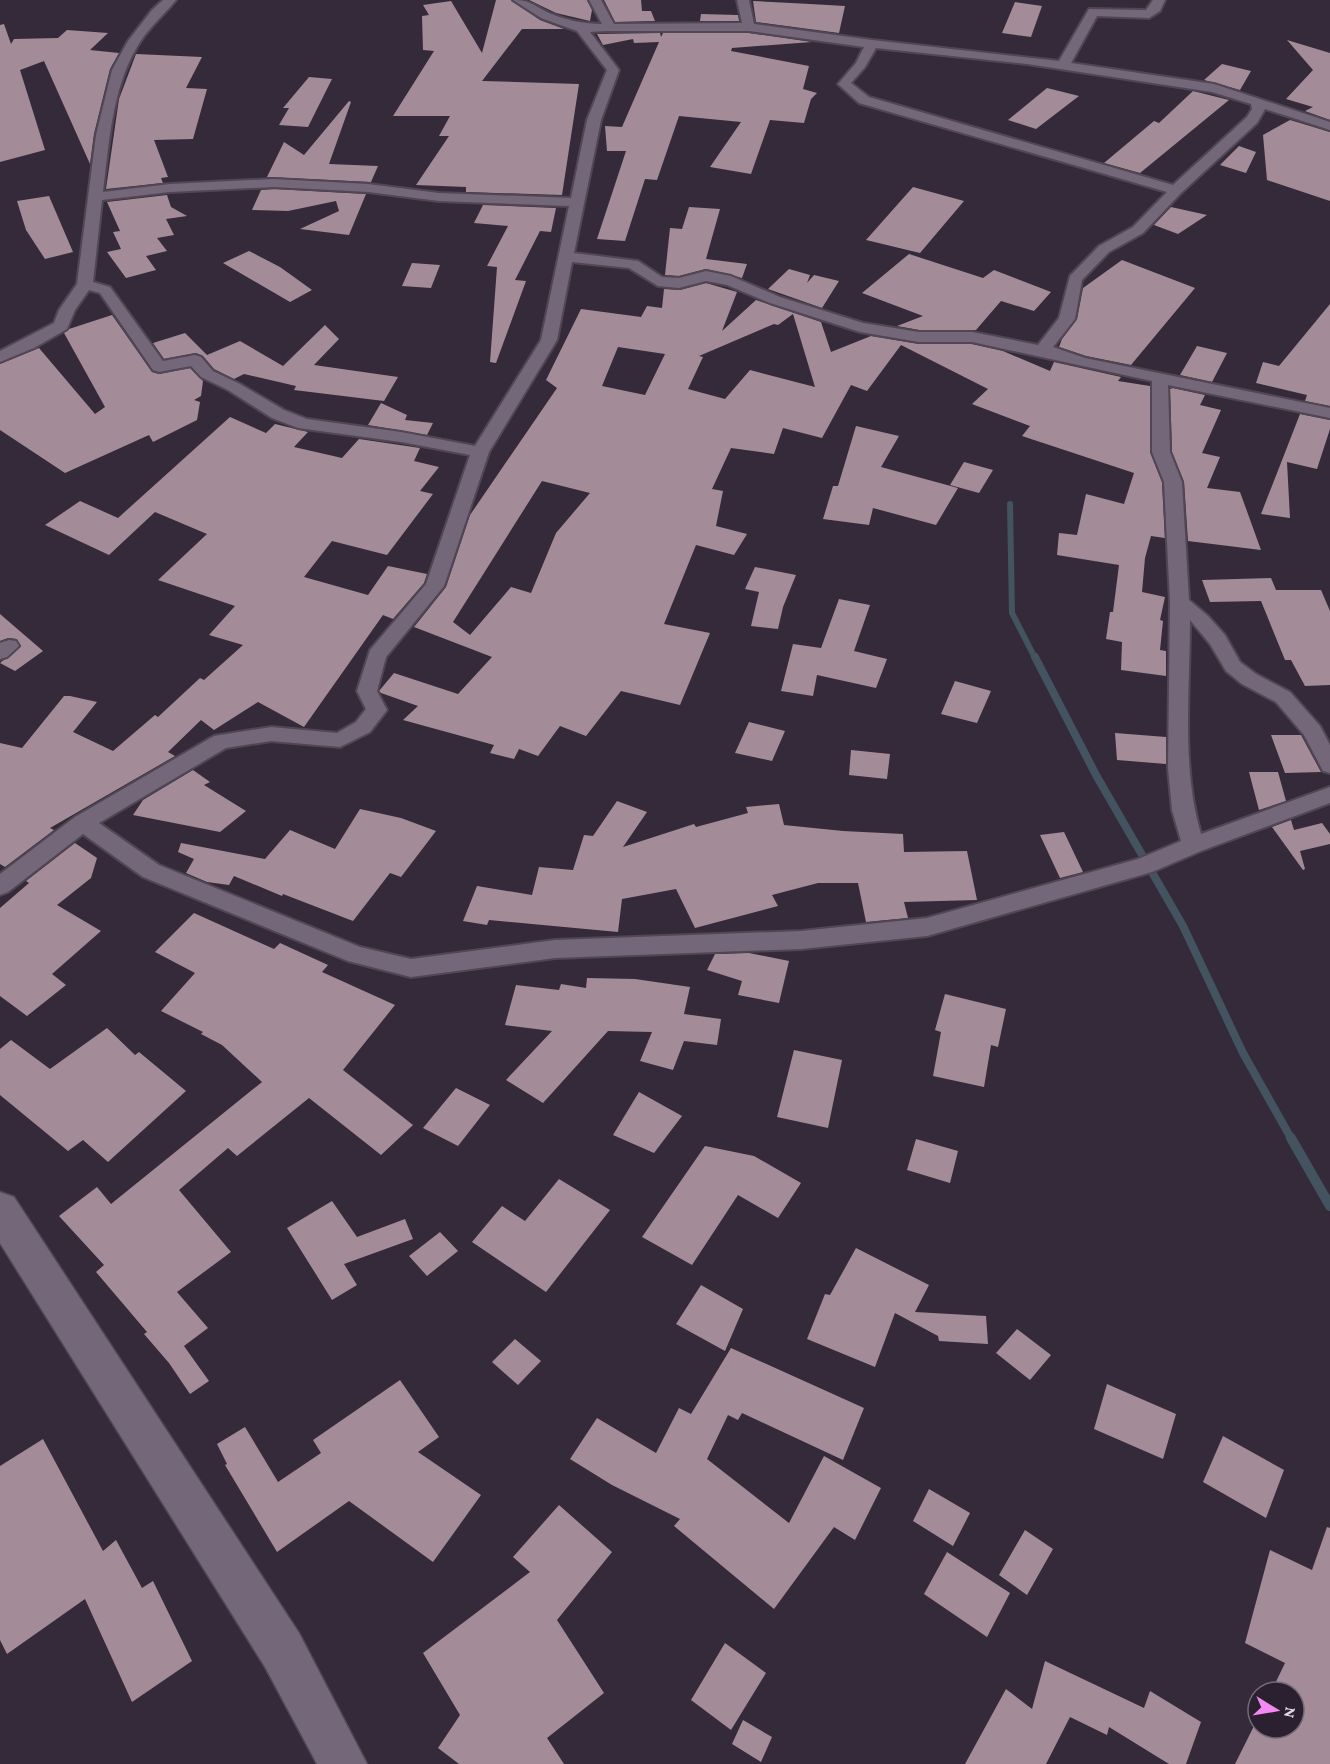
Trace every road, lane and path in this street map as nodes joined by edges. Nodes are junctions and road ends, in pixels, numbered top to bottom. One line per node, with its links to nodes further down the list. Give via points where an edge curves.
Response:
1 (170, 0): 14 (street, via 132,44 118,70)
2 (519, 0): 7 (street)
3 (595, 0): 8 (street)
4 (743, 0): 6 (street)
5 (1159, 0): 10 (street, via 1149,14 1093,12)
6 (749, 27): 8 (street); 9 (street)
7 (581, 28): 8 (street); 15 (street, via 613,70 594,120)
8 (610, 29)
9 (872, 44): 10 (street); 13 (street, via 844,84 864,100)
10 (1064, 65): 11 (street, via 1176,81)
11 (1256, 100): 12 (street); 13 (street, via 1259,109 1252,120)
12 (1330, 126)
13 (1176, 190): 18 (street, via 1138,230 1104,249 1076,279 1067,319 1045,347)
14 (94, 197): 15 (street, via 170,188 274,183 439,197); 17 (street)
15 (576, 202): 16 (street)
16 (567, 257): 18 (street, via 633,264 658,281 680,283 706,276 731,281 775,300 860,327 919,337 972,337); 22 (street, via 549,340)
17 (85, 284): 19 (street, via 61,326); 22 (street, via 105,290 159,367 195,360 207,374 278,414 304,424)
18 (1047, 352): 20 (street)
19 (0, 357)
20 (1160, 379): 21 (street); 23 (street, via 1161,452 1173,482)
21 (1330, 413)
22 (480, 452): 26 (street, via 435,586 377,655 367,691 377,710 363,727 340,740 272,734 221,741)
23 (1180, 602): 24 (street, via 1218,640 1233,666 1283,697 1313,731); 27 (street, via 1179,768 1183,810)
24 (1330, 766)
25 (1330, 795): 27 (street)
26 (83, 823): 27 (street, via 151,871 356,955 411,968 555,949 801,940 927,927 1144,866); 28 (street)
27 (1193, 845)
28 (0, 886)
29 (0, 1209): 30 (street, via 282,1650)
30 (343, 1764)

